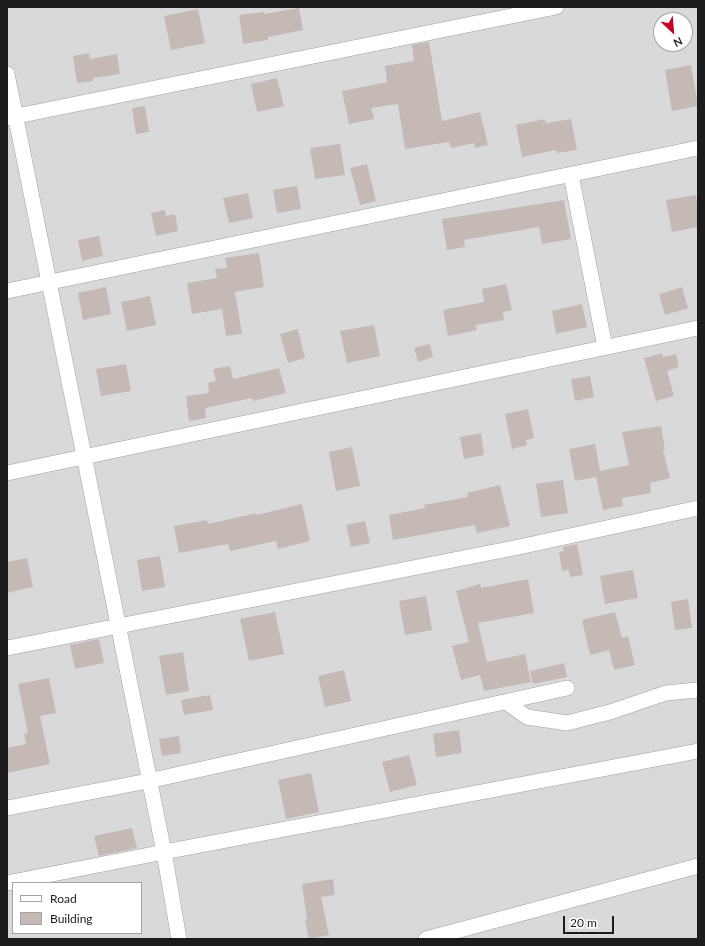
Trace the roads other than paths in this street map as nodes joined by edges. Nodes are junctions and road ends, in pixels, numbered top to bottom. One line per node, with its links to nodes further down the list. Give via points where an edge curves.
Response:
1 (556, 7): 3 (street)
2 (7, 74): 3 (street)
3 (11, 117): 6 (street)
4 (698, 148): 5 (street)
5 (571, 175): 6 (street); 9 (street)
6 (49, 282): 7 (street); 10 (street)
7 (7, 291)
8 (698, 328): 9 (street)
9 (605, 347): 10 (street)
10 (84, 457): 11 (street); 13 (street)
11 (7, 473)
12 (698, 508): 13 (street, via 518,547)
13 (117, 626): 14 (street); 19 (street)
14 (7, 648)
15 (567, 688): 17 (street)
16 (698, 690): 17 (street, via 666,693 610,712 567,722 527,717)
17 (506, 702): 19 (street)
18 (698, 752): 21 (street)
19 (148, 781): 20 (street); 21 (street)
20 (7, 808)
21 (164, 852): 23 (street); 24 (street)
22 (698, 866): 25 (street)
23 (12, 882)
24 (179, 939)
25 (426, 939)

